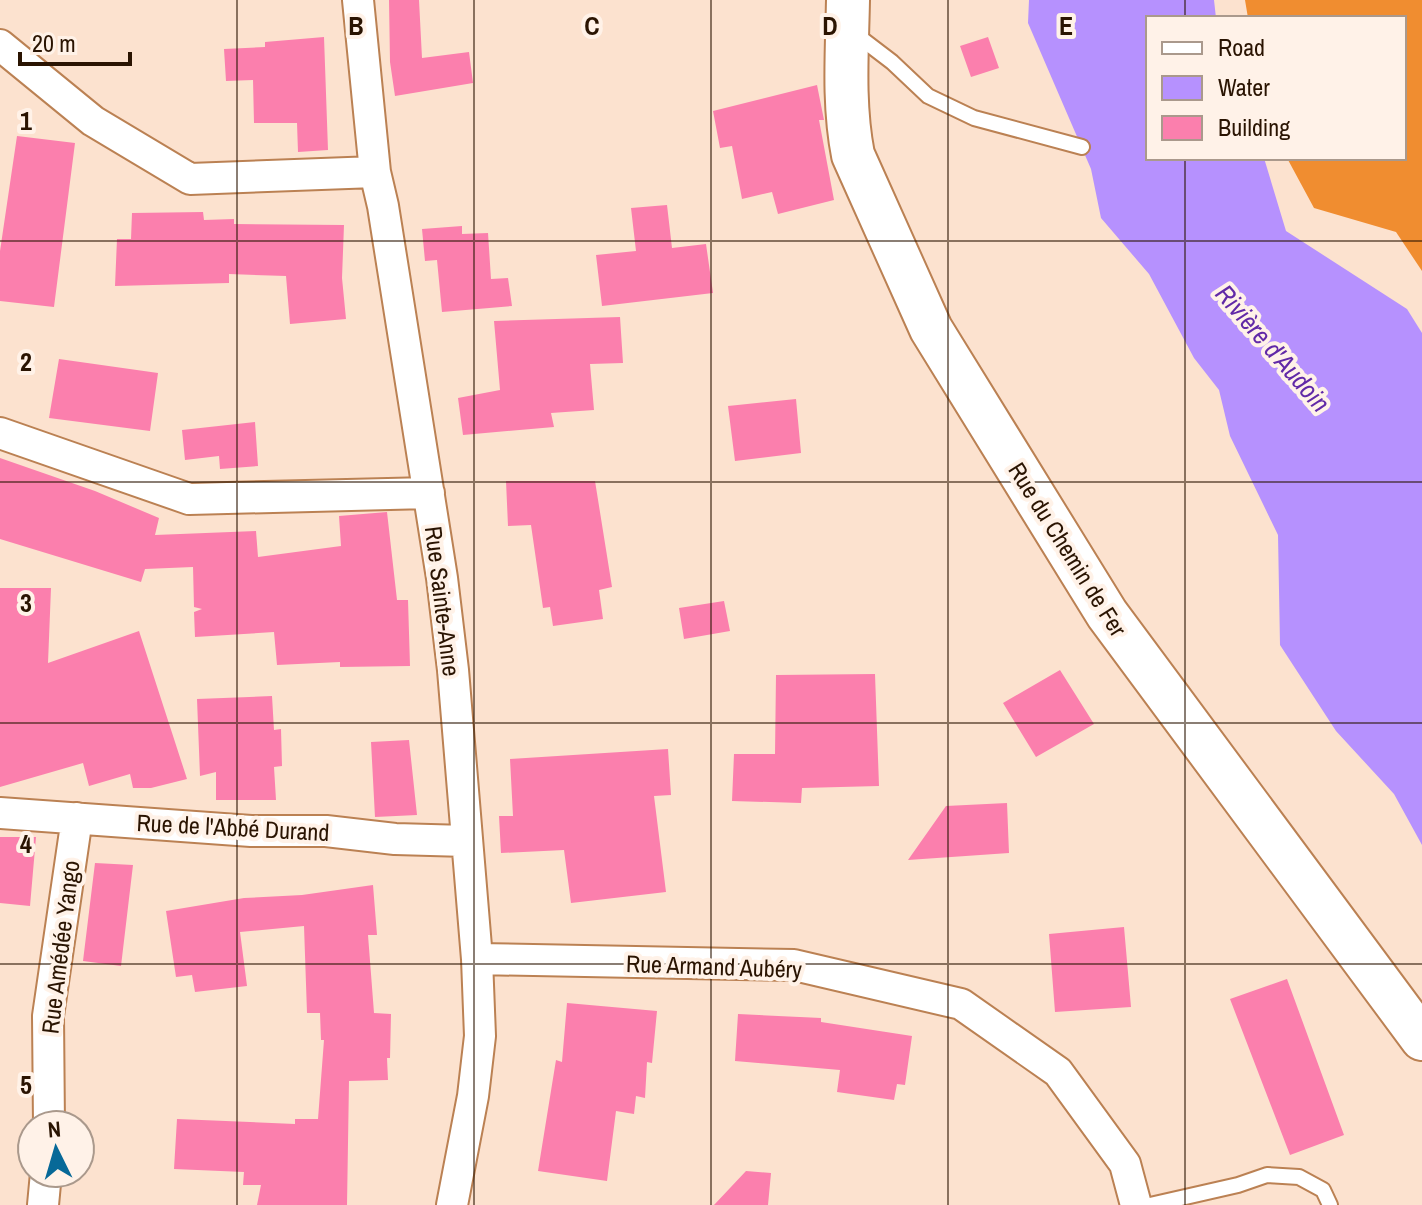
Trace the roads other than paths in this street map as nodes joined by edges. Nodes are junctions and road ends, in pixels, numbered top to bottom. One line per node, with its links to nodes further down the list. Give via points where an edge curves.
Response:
1 (358, 0): 5 (street, Rue Sainte-Anne)
2 (848, 14): 4 (lane, via 928,96 974,118); 12 (main road, Rue du Chemin de Fer, via 847,116 853,155 931,329 1107,614)
3 (0, 45): 5 (street, via 93,121 190,179)
4 (1082, 147)
5 (375, 172): 7 (street, Rue Sainte-Anne)
6 (0, 433): 7 (street, via 189,499)
7 (429, 493): 10 (street, Rue Sainte-Anne, via 453,670)
8 (0, 813): 9 (street, Rue de l'Abbé Durand)
9 (77, 818): 10 (street, Rue de l'Abbé Durand); 13 (street, Rue Amédée Yango, via 48,1016)
10 (466, 841): 11 (street, Rue Sainte-Anne)
11 (477, 959): 14 (street, Rue Sainte-Anne, via 480,1036); 15 (street, Rue Armand Aubéry, via 794,965 961,1004 1058,1072 1125,1164)
12 (1422, 1039)
13 (49, 1109)
14 (452, 1205)
15 (1136, 1205)
16 (1150, 1205): 17 (lane, via 1267,1175 1299,1177 1323,1190)
17 (1330, 1205)

